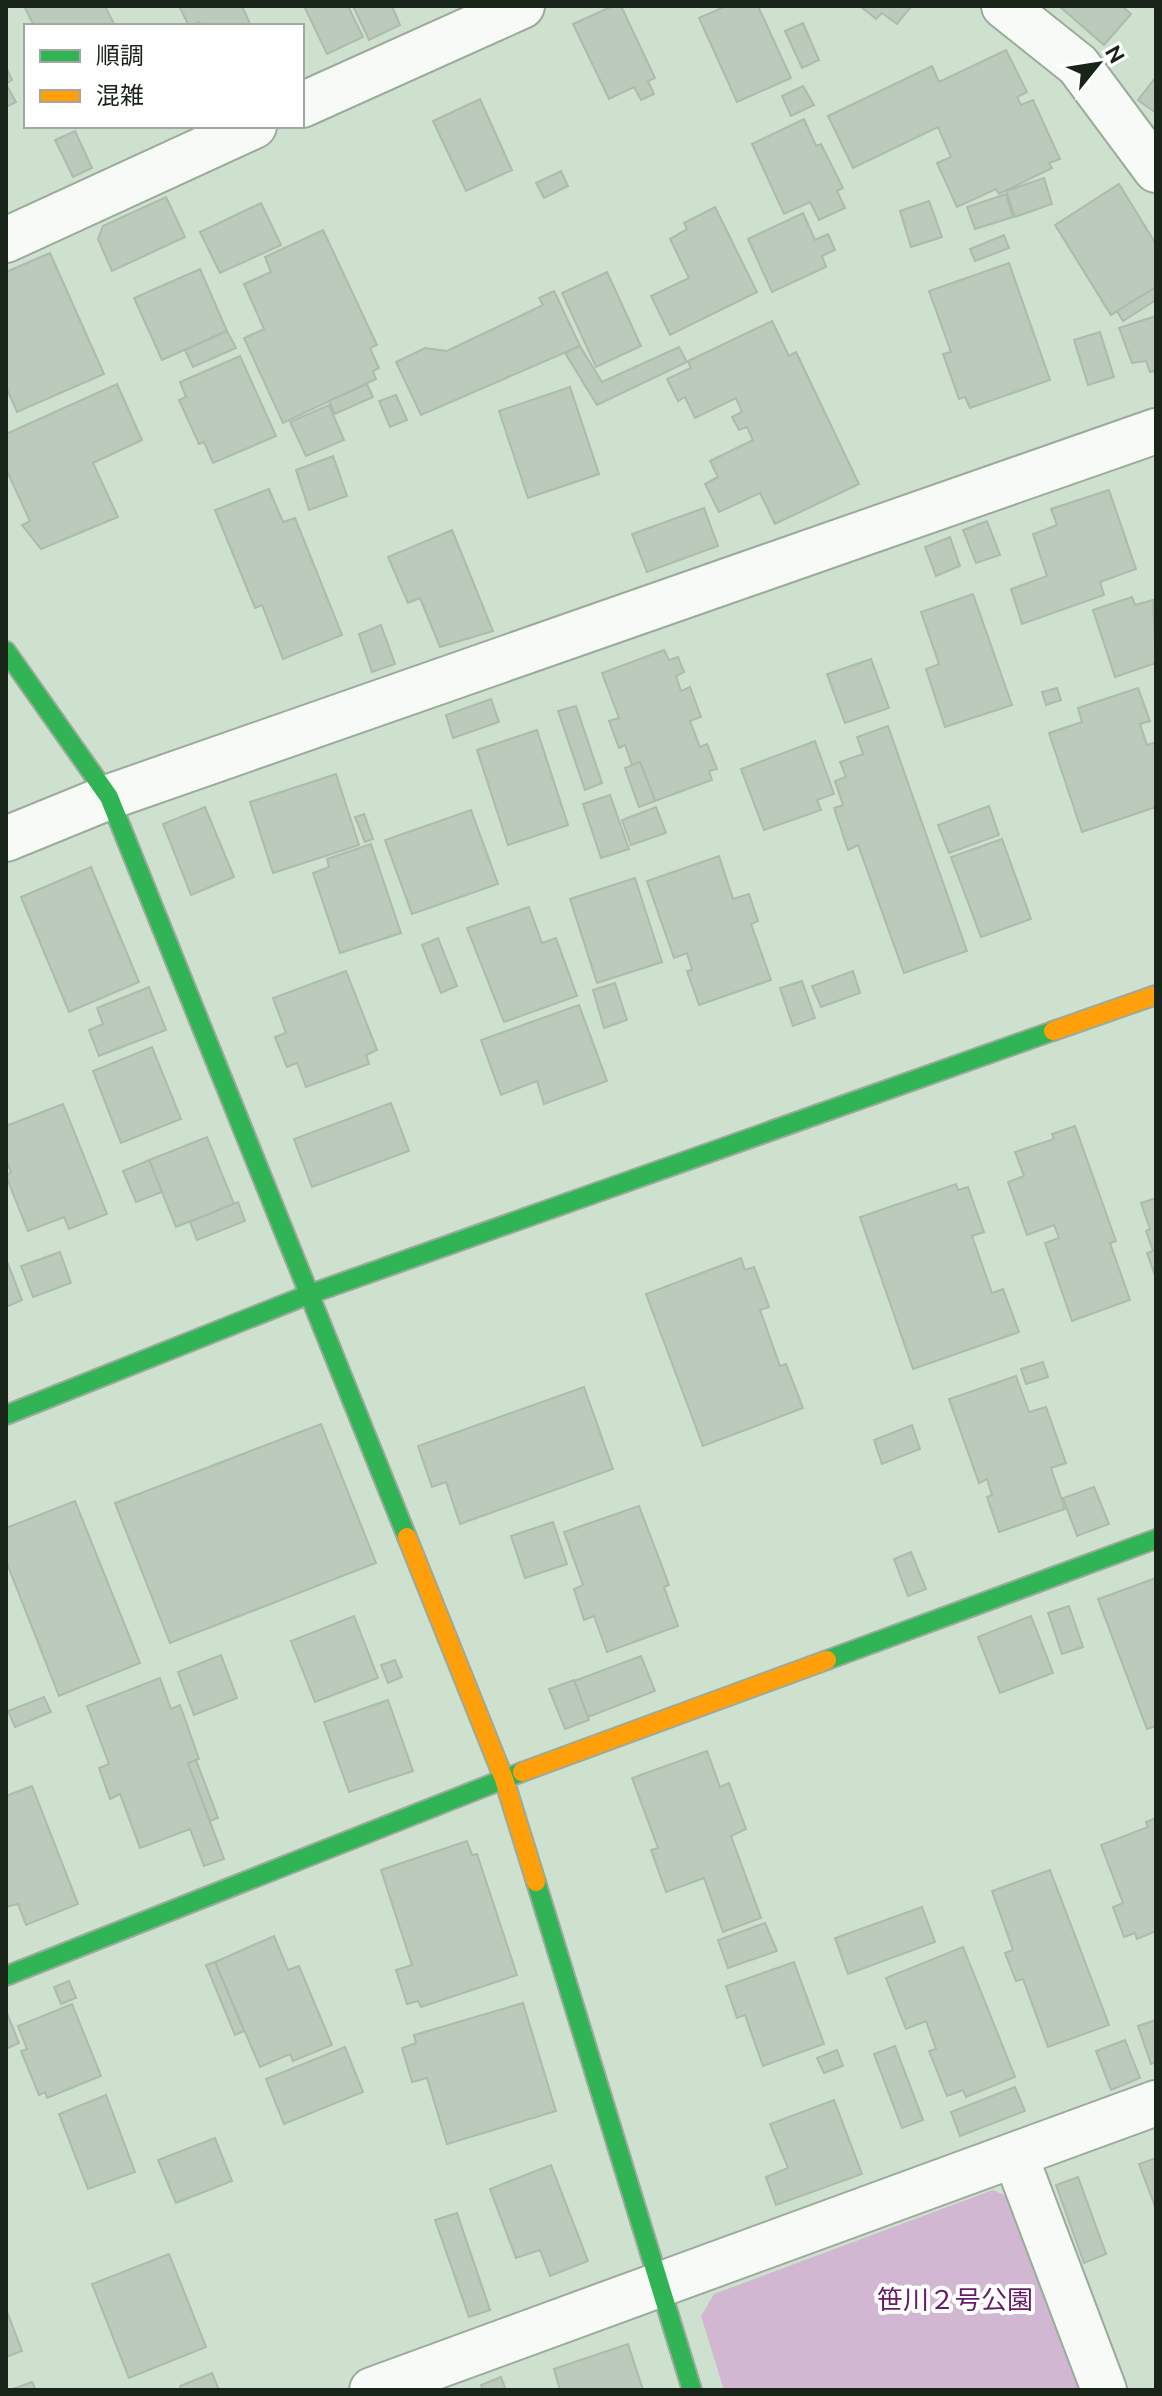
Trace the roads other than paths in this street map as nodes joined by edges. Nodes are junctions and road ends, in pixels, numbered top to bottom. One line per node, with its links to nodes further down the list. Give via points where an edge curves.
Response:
1 (522, 6): 3 (street)
2 (1004, 6): 5 (street, via 1078,65)
3 (304, 104)
4 (250, 128): 6 (street)
5 (1156, 170)
6 (6, 240)
7 (1156, 431): 9 (street)
8 (6, 651): 9 (street)
9 (109, 797): 10 (street); 12 (street)
10 (6, 839)
11 (1156, 995): 12 (street)
12 (310, 1294): 13 (street); 15 (street)
13 (6, 1415)
14 (1156, 1539): 15 (street)
15 (504, 1779): 16 (street); 19 (street)
16 (6, 1976)
17 (1156, 2103): 18 (street)
18 (1015, 2155): 19 (street); 22 (street)
19 (660, 2285): 20 (street); 21 (street)
20 (372, 2390)
21 (692, 2390)
22 (1104, 2390)

